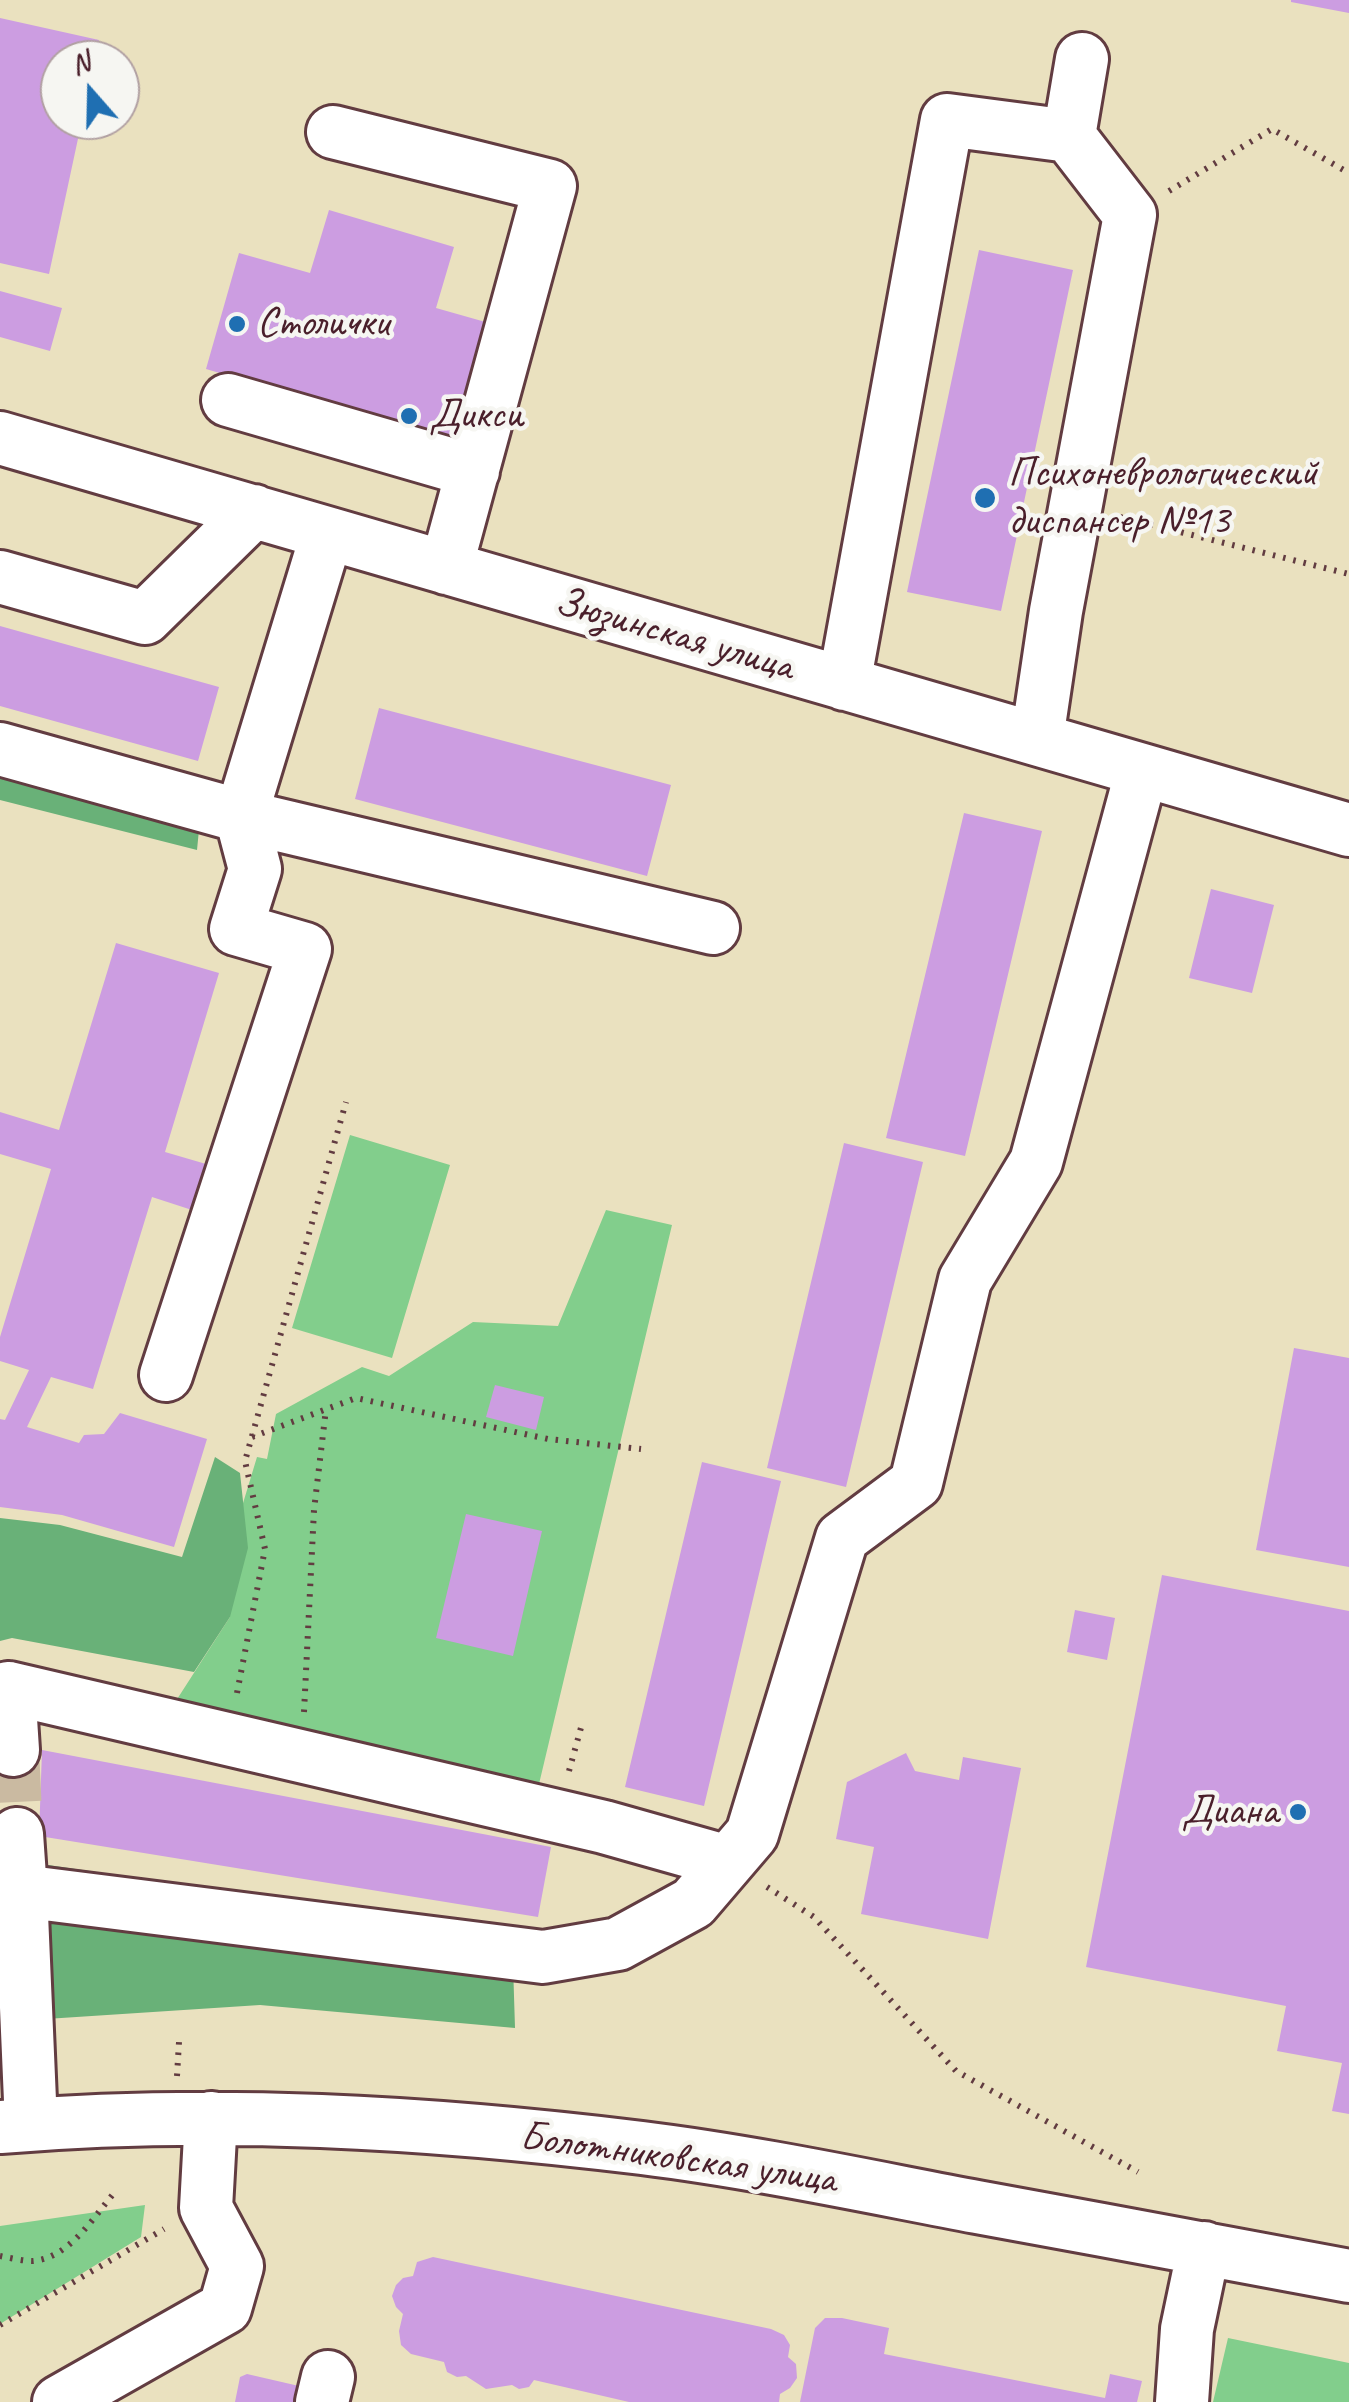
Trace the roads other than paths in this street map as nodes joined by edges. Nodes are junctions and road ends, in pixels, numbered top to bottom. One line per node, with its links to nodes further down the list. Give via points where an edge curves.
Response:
1 (1082, 59): 3 (street)
2 (333, 132): 6 (street, via 550,186)
3 (1070, 136): 11 (street, via 946,120); 12 (street, via 1130,215)
4 (228, 400): 6 (street)
5 (0, 438): 7 (street, Зюзинская улица)
6 (473, 471): 9 (street)
7 (254, 511): 8 (street, Зюзинская улица); 10 (street, via 145,618)
8 (327, 534): 9 (street, Зюзинская улица); 15 (street)
9 (446, 568): 11 (street, Зюзинская улица)
10 (0, 577)
11 (844, 684): 12 (street, Зюзинская улица)
12 (1037, 740): 14 (street, Зюзинская улица)
13 (0, 749): 15 (street)
14 (1142, 770): 16 (street, Зюзинская улица); 22 (street, via 1036,1162 966,1280 916,1483 842,1538 752,1834)
15 (242, 816): 17 (street); 18 (street, via 255,869 236,929 305,949)
16 (1349, 830)
17 (714, 928)
18 (166, 1375)
19 (4, 1689): 20 (street); 22 (street, via 604,1827)
20 (13, 1750)
21 (18, 1834): 23 (street)
22 (728, 1862): 23 (street, via 693,1903 618,1944 543,1957)
23 (10, 1894): 25 (street)
24 (212, 2118): 25 (street, Болотниковская улица); 26 (street, Болотниковская улица, via 644,2148); 28 (street, via 206,2208 237,2266 225,2308)
25 (15, 2126)
26 (1204, 2248): 27 (street, Болотниковская улица); 29 (street, via 1187,2329)
27 (1349, 2276)
28 (59, 2402)
29 (1182, 2402)

